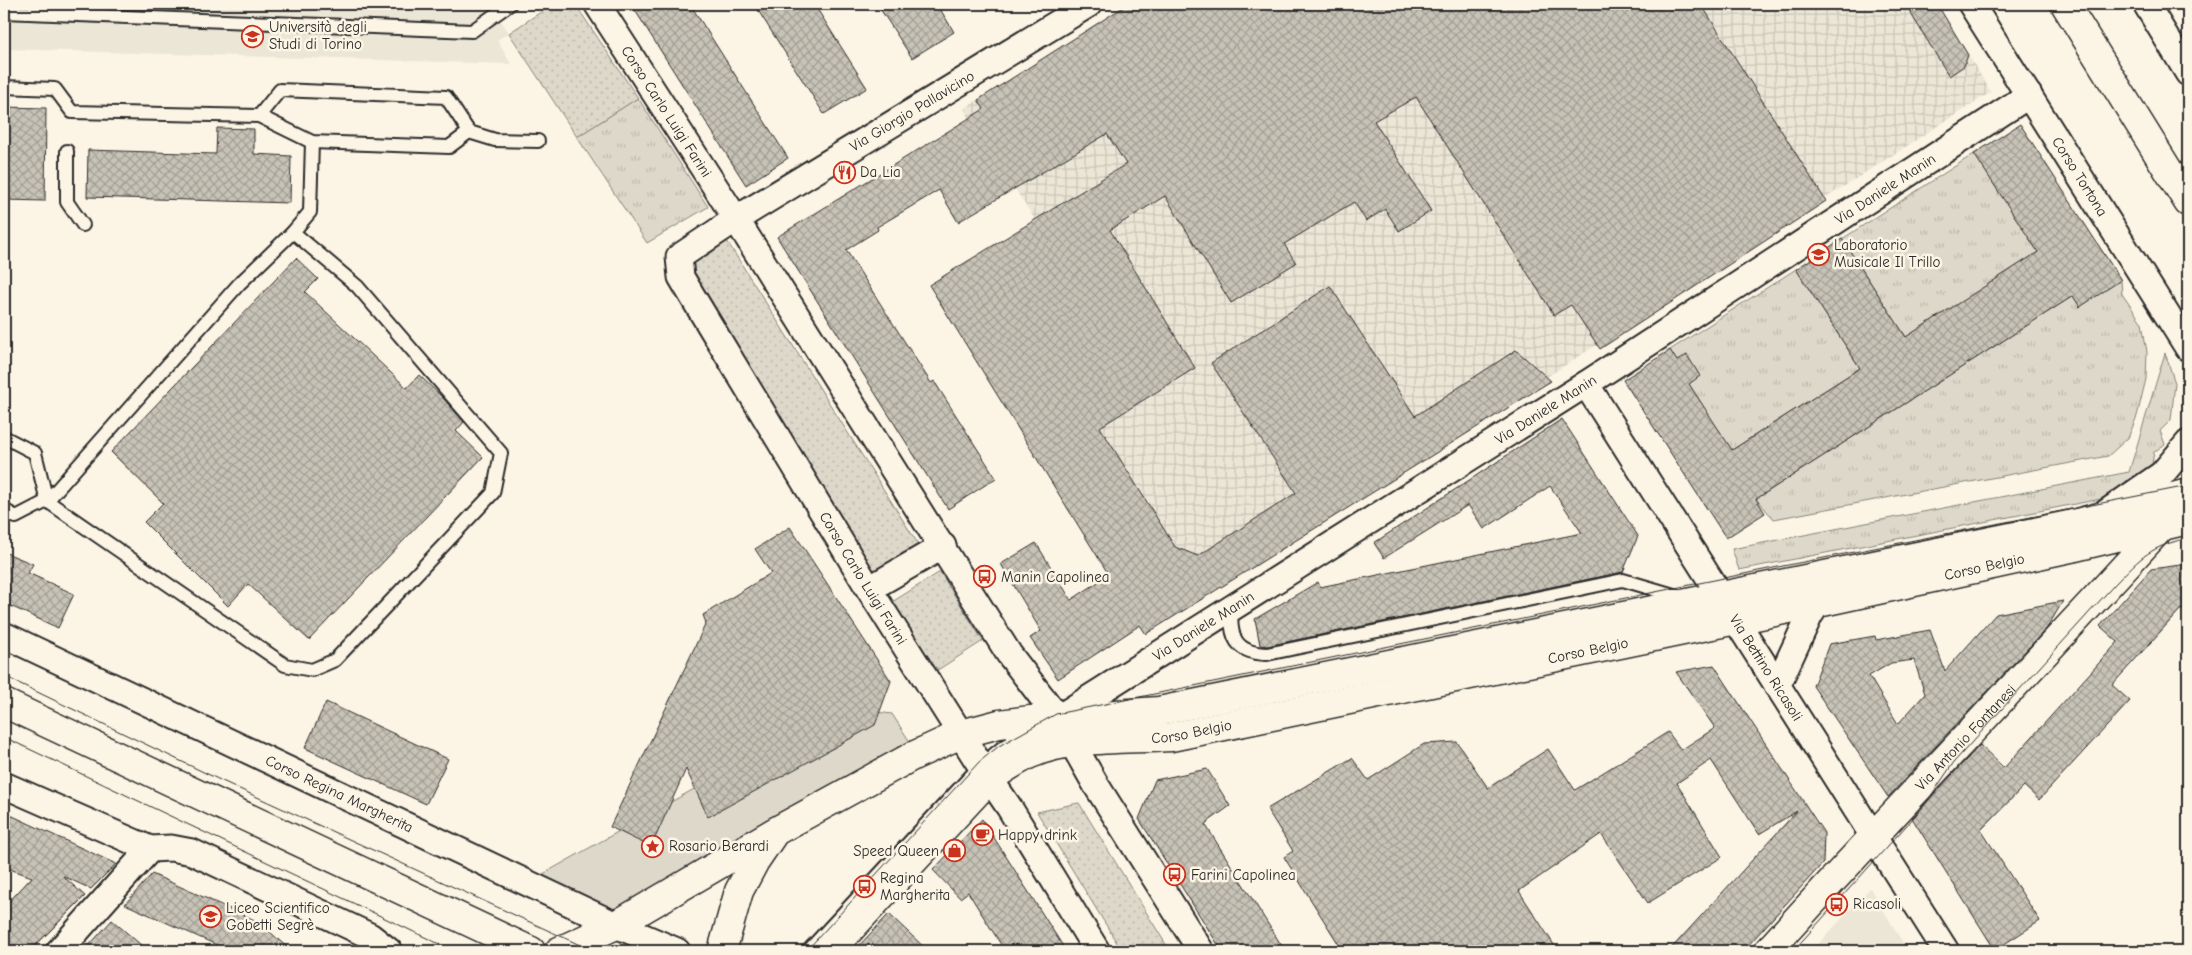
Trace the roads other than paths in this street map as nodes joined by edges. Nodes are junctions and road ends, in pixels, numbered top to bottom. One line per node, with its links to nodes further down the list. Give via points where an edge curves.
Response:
1 (510, 4): 7 (lane, via 472,31)
2 (597, 4): 17 (street, Corso Carlo Luigi Farini)
3 (1089, 4): 17 (street, Via Giorgio Pallavicino)
4 (1971, 4): 10 (street, Corso Tortona)
5 (2065, 4): 16 (main road)
6 (2146, 4): 8 (street)
7 (4, 12)
8 (2188, 73)
9 (4, 87): 11 (lane, via 55,89 72,112)
10 (2029, 95): 20 (street, Corso Tortona); 21 (street, Via Daniele Manin)
11 (259, 116): 12 (lane, via 280,90 446,97); 14 (lane)
12 (469, 132): 13 (lane, via 495,140); 14 (lane, via 449,147)
13 (538, 141)
14 (312, 142): 19 (lane, via 310,212)
15 (67, 151): 18 (lane, via 67,202)
16 (2188, 202)
17 (736, 219): 29 (street, Corso Carlo Luigi Farini); 30 (street, Corso Carlo Luigi Farini, via 679,256 681,277)
18 (83, 225)
19 (293, 232): 25 (lane, via 239,284); 25 (lane, via 357,286 501,453 493,492 335,660 312,670 285,666)
20 (2188, 348)
21 (1586, 384): 31 (street, Via Bettino Ricasoli); 33 (street, Via Daniele Manin)
22 (4, 437): 25 (lane, via 35,453)
23 (2188, 443): 27 (street, via 2162,474)
24 (2188, 493): 27 (main road, Corso Belgio)
25 (47, 501): 26 (lane, via 16,516)
26 (4, 510)
27 (2100, 516): 31 (main road, Corso Belgio)
28 (2176, 522): 32 (main road, Corso Belgio); 44 (main road, Via Antonio Fontanesi, via 2112,582)
29 (943, 546): 30 (street); 38 (street, Corso Carlo Luigi Farini, via 1009,654)
30 (869, 589): 39 (street, Corso Carlo Luigi Farini)
31 (1708, 599): 33 (lane, Corso Belgio, via 1624,580 1267,654 1252,654 1240,646 1233,636); 34 (street, Via Bettino Ricasoli); 38 (main road, Corso Belgio, via 1159,711)
32 (1818, 603): 34 (main road, Corso Belgio); 36 (street)
33 (1232, 608): 38 (street, Via Daniele Manin)
34 (1735, 620): 36 (street, Via Bettino Ricasoli); 40 (main road, Corso Belgio, via 1171,737)
35 (4, 635): 46 (street, Corso Regina Margherita)
36 (1777, 686): 44 (street, Via Bettino Ricasoli)
37 (4, 704): 49 (main road)
38 (1058, 718): 39 (main road, Corso Belgio, via 999,724); 40 (street, Corso Carlo Luigi Farini); 41 (street, Via Daniele Manin)
39 (961, 734): 41 (street, Corso Carlo Luigi Farini); 43 (main road, Corso Belgio, via 913,756)
40 (1072, 743): 41 (main road, Corso Belgio, via 1030,754); 56 (street, Corso Carlo Luigi Farini)
41 (986, 772): 53 (lane, Corso Belgio); 54 (main road); 55 (street, Corso Carlo Luigi Farini)
42 (4, 785): 45 (street)
43 (776, 831): 46 (main road, Corso Belgio); 52 (main road, via 739,890)
44 (1872, 837): 57 (main road, Via Antonio Fontanesi); 58 (street, Via Bettino Ricasoli)
45 (150, 849): 47 (street); 48 (street, via 192,852 370,936)
46 (616, 925): 50 (main road, Corso Belgio); 51 (street, Corso Regina Margherita)
47 (59, 951)
48 (388, 951)
49 (531, 951)
50 (559, 951)
51 (677, 951)
52 (722, 951)
53 (808, 951)
54 (830, 951)
55 (1097, 951)
56 (1201, 951)
57 (1768, 951)
58 (1946, 951)

